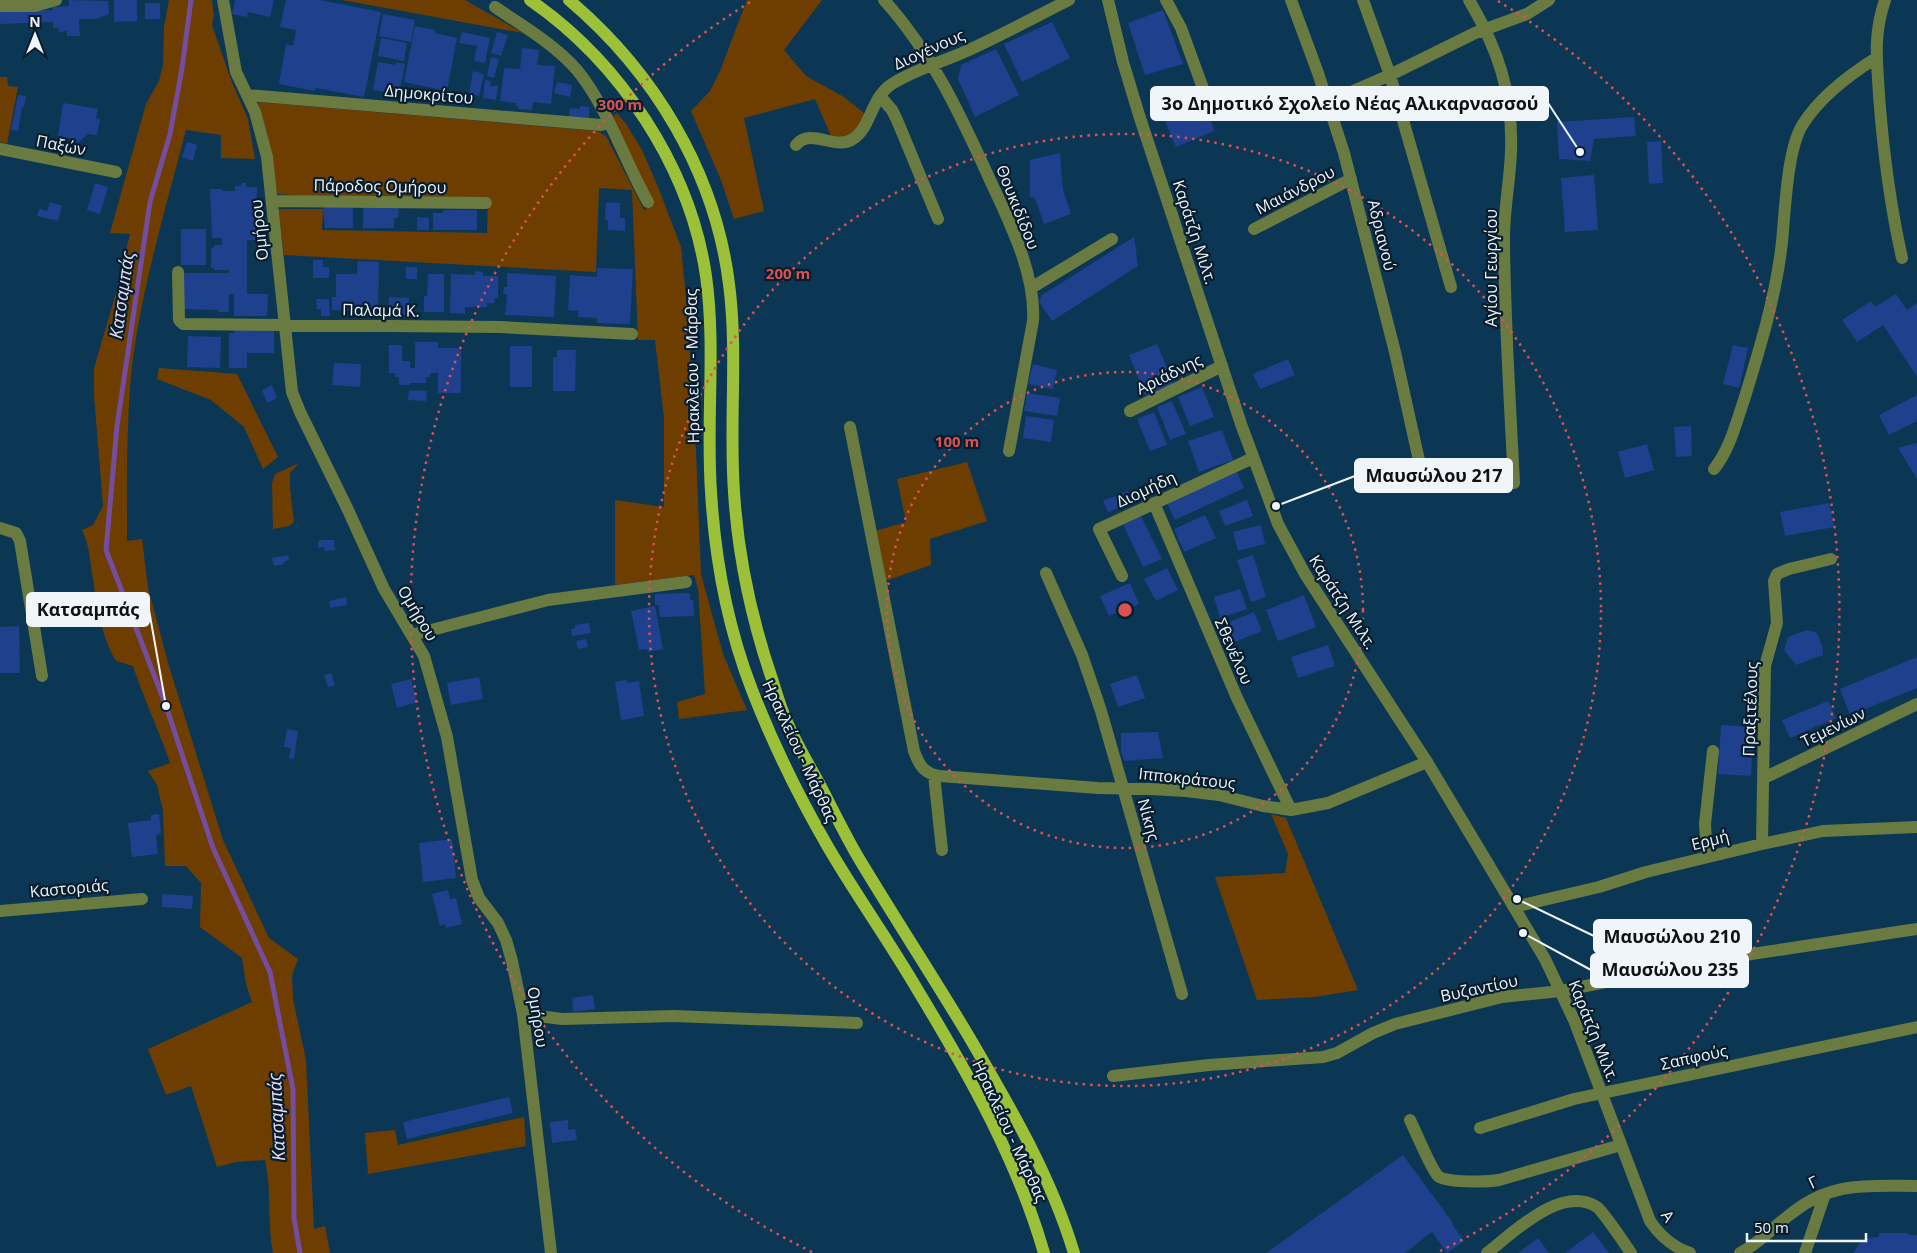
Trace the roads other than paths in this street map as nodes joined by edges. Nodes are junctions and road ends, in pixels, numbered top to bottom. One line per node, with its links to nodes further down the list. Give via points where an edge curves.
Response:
1 (56, 0): 14 (street, via 35,6)
2 (223, 0): 21 (street, Ομήρου, via 236,72)
3 (530, 0): 86 (main road, Ηρακλείου - Μάρθας, via 593,52 617,80 657,141 683,195 696,233 708,291 711,492 722,584 751,688 827,846 918,989 978,1093 1012,1164 1035,1220)
4 (569, 0): 87 (main road, Ηρακλείου - Μάρθας, via 613,41 654,93 687,145 715,218 727,268 731,304 734,490 740,557 762,649 786,722 857,855 1031,1146)
5 (884, 0): 18 (street, Θουκιδίδου, via 908,28)
6 (1069, 0): 18 (street, Διογένους)
7 (1108, 0): 41 (street, Καράτζη Μιλτ., via 1132,94)
8 (1166, 0): 20 (street, via 1181,28)
9 (1291, 0): 23 (street, Αδριανού)
10 (1363, 0): 19 (street)
11 (1469, 0): 16 (street, Αγίου Γεωργίου)
12 (1549, 0): 16 (street, via 1527,14)
13 (1885, 0): 17 (street, via 1876,32)
14 (6, 4)
15 (495, 7): 24 (street, via 552,46 577,71)
16 (1486, 29): 19 (street); 48 (street, Αγίου Γεωργίου, via 1500,63 1511,121 1504,244)
17 (1876, 58): 35 (street, via 1887,177); 46 (street, via 1832,91 1802,125 1786,194 1777,275 1762,342 1732,436)
18 (932, 65): 22 (street, Διογένους, via 891,84); 38 (street, Θουκιδίδου, via 962,118 1000,201 1019,248)
19 (1390, 75): 23 (street); 37 (street)
20 (1204, 91)
21 (247, 95): 24 (street, Δημοκρίτου, via 600,125); 29 (street, Ομήρου, via 267,157)
22 (880, 96): 25 (street, Διογένους, via 861,132 851,140 841,143 807,138); 32 (street, via 897,120)
23 (1328, 102): 28 (street, Αδριανού)
24 (608, 123): 30 (street)
25 (796, 145)
26 (0, 149): 27 (street, Παξών)
27 (116, 172)
28 (1351, 179): 33 (street, Μαιάνδρου); 47 (street, Αδριανού)
29 (273, 201): 31 (street, Πάροδος Ομήρου); 39 (street, Ομήρου)
30 (648, 202)
31 (486, 203)
32 (938, 220)
33 (1254, 229)
34 (1112, 239): 38 (street)
35 (1902, 258)
36 (178, 272): 39 (street, Παλαμά Κ., via 180,323)
37 (1452, 287)
38 (1030, 288): 44 (street, Θουκιδίδου, via 1034,309)
39 (285, 325): 40 (street, Παλαμά Κ., via 500,327); 55 (street, Ομήρου, via 290,381 298,406 384,589)
40 (632, 334)
41 (1222, 366): 42 (street, Αριάδνης); 45 (street, Καράτζη Μιλτ.)
42 (1130, 411)
43 (850, 427): 60 (street, via 914,751 921,767)
44 (1009, 451)
45 (1253, 458): 49 (street, Διομήδη); 59 (street, Καράτζη Μιλτ., via 1278,524 1295,557)
46 (1714, 469)
47 (1424, 483)
48 (1514, 483)
49 (1154, 503): 53 (street, Διομήδη, via 1099,529); 63 (street, Σθενέλου, via 1233,689)
50 (0, 528): 56 (street, via 16,533 20,541)
51 (1831, 559): 61 (street, Πραξιτέλους, via 1789,569 1777,574 1774,581 1777,623 1765,666)
52 (1046, 573): 62 (street, Νίκης, via 1082,655)
53 (1122, 576)
54 (686, 582): 55 (street, via 548,600)
55 (412, 635): 74 (street, Ομήρου, via 424,656 447,737 472,880 479,898 506,940)
56 (42, 676)
57 (1917, 704): 61 (street, Τεμενίων)
58 (1713, 751): 67 (street, via 1705,824)
59 (1427, 762): 63 (street, Ιπποκράτους, via 1328,803); 69 (street, Καράτζη Μιλτ.)
60 (934, 775): 62 (street, Ιπποκράτους); 66 (street)
61 (1764, 778): 65 (street, Πραξιτέλους)
62 (1124, 788): 63 (street, Ιπποκράτους, via 1208,793); 73 (street, Νίκης)
63 (1291, 810)
64 (1917, 827): 65 (street, Ερμή, via 1823,831)
65 (1762, 844): 67 (street, Ερμή)
66 (942, 850)
67 (1707, 857): 69 (street, Ερμή)
68 (142, 899): 70 (street, Καστοριάς)
69 (1514, 907): 72 (street, Καράτζη Μιλτ.)
70 (0, 911)
71 (1917, 929): 72 (street, Βυζαντίου, via 1719,959)
72 (1561, 991): 77 (street, Βυζαντίου, via 1502,997 1395,1024 1323,1057); 78 (street, Καράτζη Μιλτ.)
73 (1182, 994)
74 (523, 1014): 75 (street, via 562,1019 674,1016); 85 (street, Ομήρου)
75 (857, 1023)
76 (1917, 1027): 78 (street, Σαπφούς)
77 (1112, 1076)
78 (1602, 1093): 80 (street, Σαπφούς); 81 (street, Καράτζη Μιλτ.)
79 (1410, 1120): 81 (street, via 1435,1172 1447,1179 1500,1180)
80 (1480, 1128)
81 (1621, 1145): 82 (street, Καράτζη Μιλτ.)
82 (1635, 1184): 90 (street, Α, via 1656,1230 1672,1244)
83 (1917, 1186): 84 (street, Γ, via 1849,1186)
84 (1825, 1194): 91 (street, Γ, via 1793,1212 1761,1240); 92 (street)
85 (551, 1253)
86 (1044, 1253)
87 (1074, 1253)
88 (1487, 1253): 89 (street, via 1545,1209 1562,1202 1580,1202 1597,1207)
89 (1631, 1253)
90 (1690, 1253)
91 (1740, 1253)
92 (1805, 1253)

